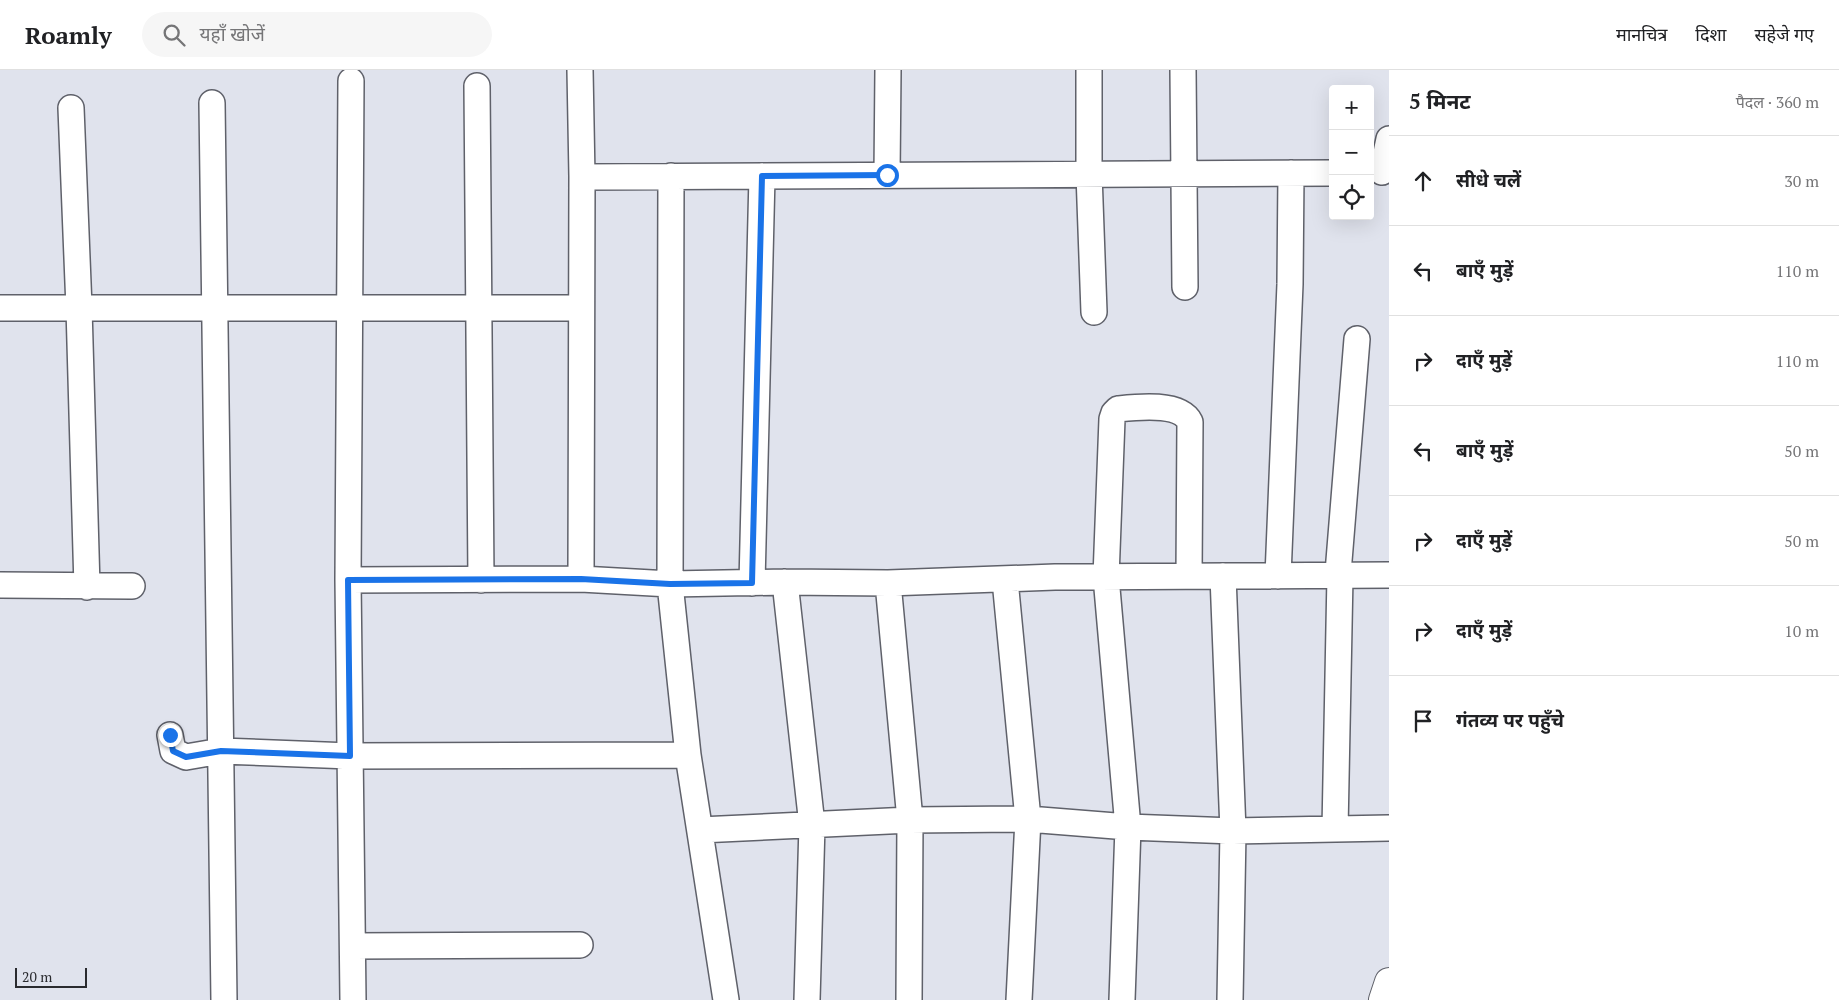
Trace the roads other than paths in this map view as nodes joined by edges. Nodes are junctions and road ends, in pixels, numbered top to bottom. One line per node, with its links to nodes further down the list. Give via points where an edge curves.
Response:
1 (580, 70): 18 (street)
2 (888, 70): 15 (street)
3 (1089, 70): 13 (street)
4 (1183, 70): 14 (street)
5 (350, 81): 23 (street)
6 (477, 86): 24 (street)
7 (212, 104): 22 (street)
8 (71, 108): 21 (street)
9 (1389, 139): 10 (street)
10 (1380, 172)
11 (1291, 173): 12 (street); 14 (street); 30 (street, via 1290,284)
12 (1329, 173)
13 (1089, 174): 14 (street); 15 (street); 26 (street)
14 (1184, 174): 19 (street)
15 (887, 175): 17 (street)
16 (671, 176): 17 (street); 18 (street); 41 (street)
17 (762, 176): 39 (street)
18 (582, 177): 25 (street)
19 (1185, 287)
20 (0, 308): 21 (street)
21 (79, 308): 22 (street); 44 (street)
22 (214, 308): 23 (street); 46 (street)
23 (350, 308): 24 (street); 35 (street)
24 (479, 308): 25 (street); 36 (street)
25 (581, 308): 34 (street)
26 (1094, 312)
27 (1357, 339): 31 (street)
28 (1189, 576): 29 (street); 33 (street); 33 (street, via 1190,422 1182,412 1139,406 1118,409 1112,419)
29 (1223, 576): 30 (street); 56 (street)
30 (1278, 576): 31 (street)
31 (1340, 576): 32 (street); 54 (street)
32 (1389, 576)
33 (1106, 577): 37 (street); 52 (street)
34 (581, 579): 36 (street); 41 (street)
35 (348, 580): 36 (street); 48 (street)
36 (481, 580)
37 (1006, 580): 40 (street); 49 (street)
38 (785, 582): 39 (street); 40 (street); 51 (street)
39 (752, 583): 41 (street)
40 (888, 583): 50 (street)
41 (670, 584): 47 (street)
42 (0, 585): 44 (street)
43 (132, 586): 44 (street)
44 (87, 587)
45 (170, 735): 46 (street, via 173,751 186,757)
46 (221, 751): 48 (street); 60 (street)
47 (688, 755): 48 (street); 55 (street)
48 (350, 756): 58 (street)
49 (1028, 819): 50 (street); 52 (street); 65 (street)
50 (910, 820): 51 (street); 64 (street)
51 (812, 825): 55 (street); 63 (street)
52 (1128, 827): 56 (street); 66 (street)
53 (1389, 828): 54 (street)
54 (1335, 829): 56 (street)
55 (700, 830): 62 (street)
56 (1233, 831): 67 (street)
57 (580, 945): 58 (street)
58 (353, 946): 61 (street)
59 (1389, 982): 68 (main road)
60 (224, 1000)
61 (353, 1000)
62 (726, 1000)
63 (807, 1000)
64 (909, 1000)
65 (1019, 1000)
66 (1122, 1000)
67 (1230, 1000)
68 (1383, 1000)

